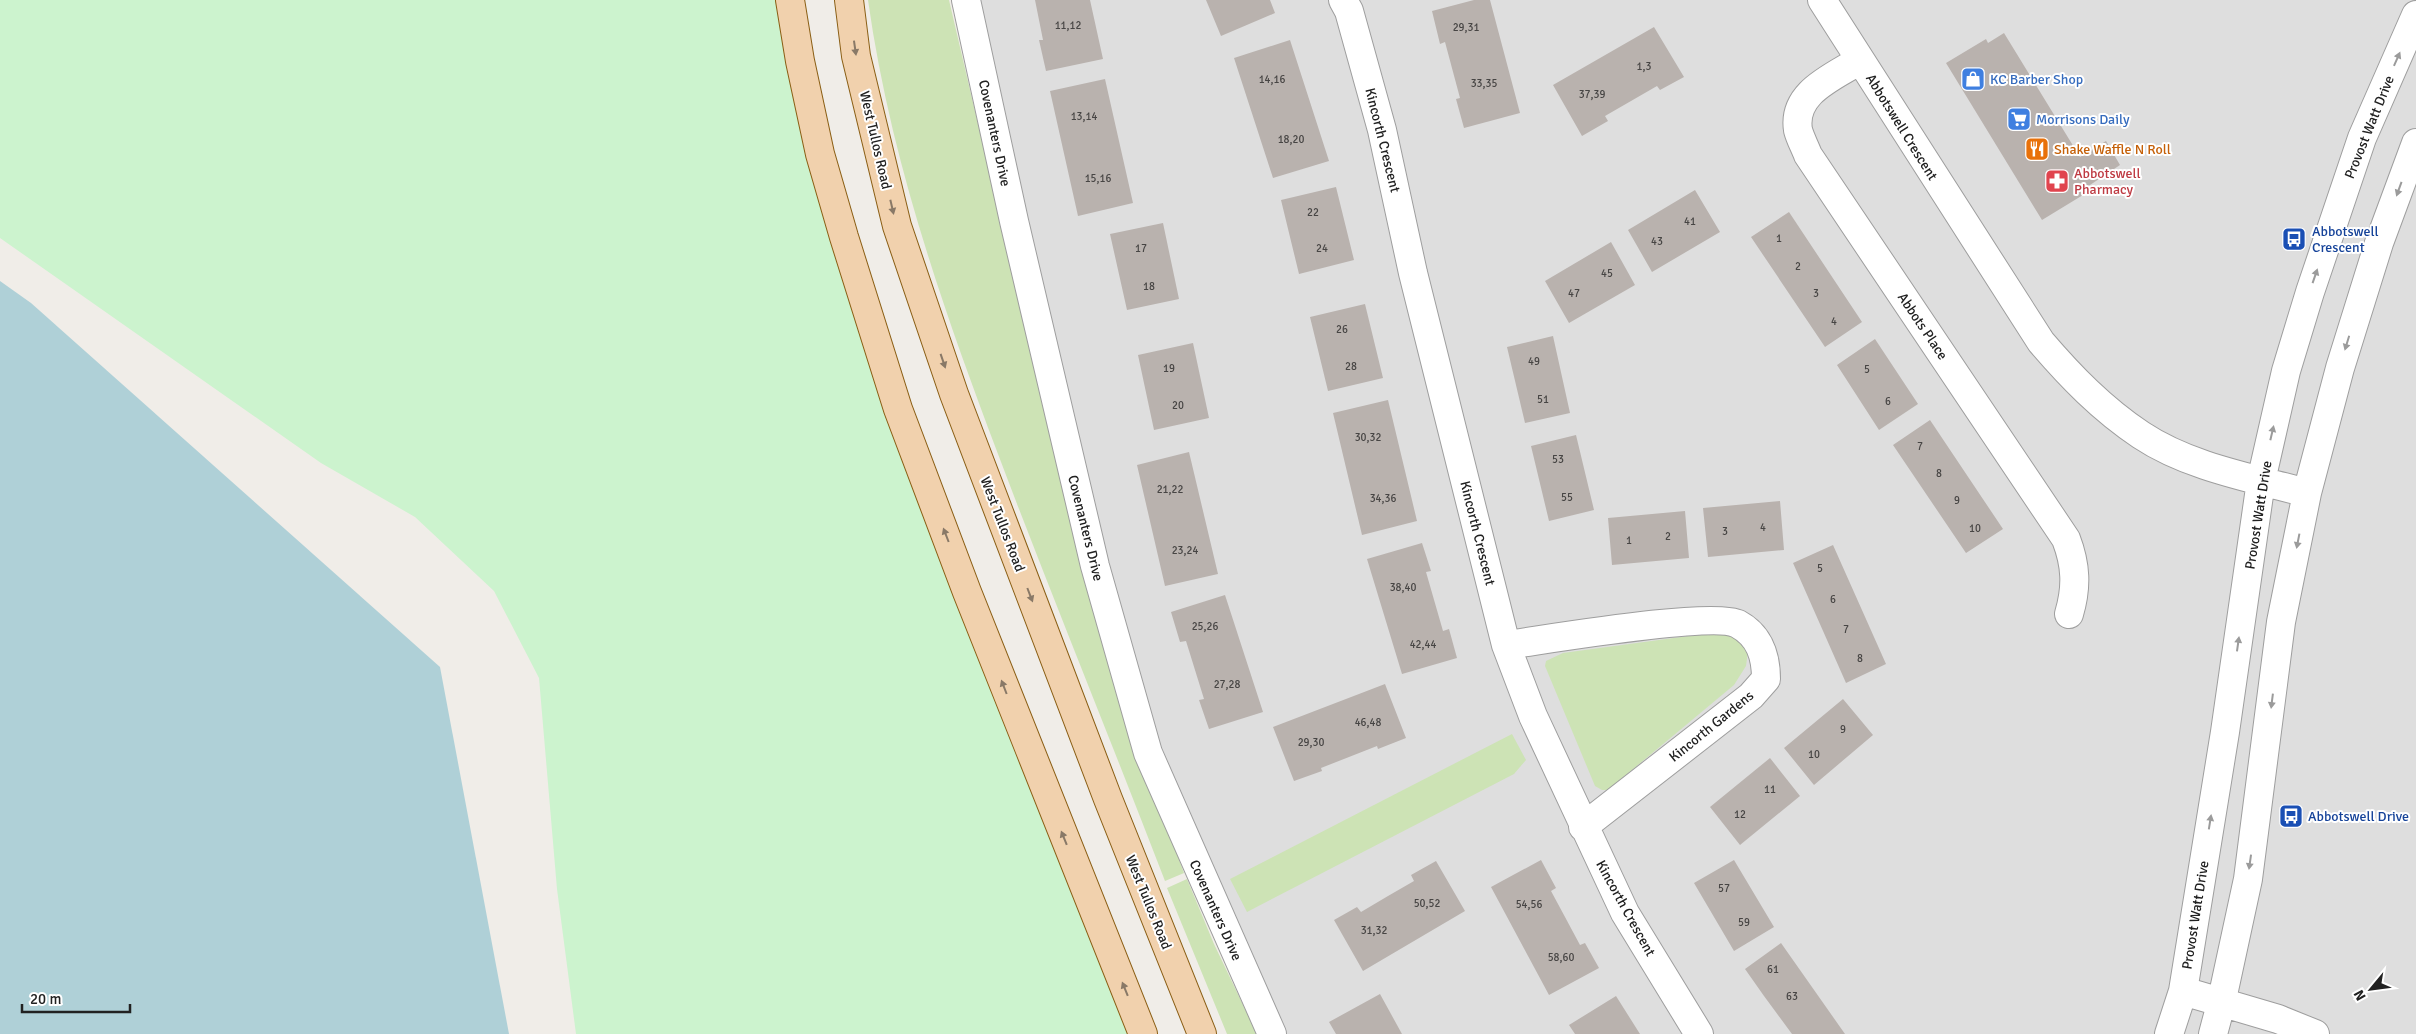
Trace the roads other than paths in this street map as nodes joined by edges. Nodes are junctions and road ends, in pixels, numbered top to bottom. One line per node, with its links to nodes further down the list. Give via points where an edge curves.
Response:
1 (790, 0): 16 (main road, one-way to 1, via 898,410 820,154)
2 (849, 0): 17 (main road, West Tullos Road, one-way to 17, via 856,56 896,226 971,440)
3 (966, 0): 18 (street, Covenanters Drive, via 1095,566 1148,753)
4 (1343, 0): 12 (street, Kincorth Crescent, via 1349,11 1382,130 1413,274)
5 (1822, 0): 7 (street, Abbotswell Crescent)
6 (2416, 14): 9 (street, Provost Watt Drive, one-way to 6, via 2286,372 2310,292 2362,138)
7 (1860, 60): 9 (street, Abbotswell Crescent, via 2041,342 2076,383 2142,436 2205,464); 11 (street, Abbots Place, via 1806,96 1799,106 1798,119 1808,155 2066,539 2075,577)
8 (2416, 143): 10 (street, one-way to 10, via 2379,243 2345,350)
9 (2261, 481): 10 (street, Abbotswell Crescent); 14 (street, Provost Watt Drive, one-way to 9)
10 (2307, 493): 15 (street, one-way to 15, via 2281,622 2248,879)
11 (2069, 614)
12 (1506, 645): 13 (street, Kincorth Crescent, via 1533,716); 13 (street, Kincorth Gardens, via 1692,621 1737,623 1754,635 1766,659 1766,679 1751,696)
13 (1583, 827): 19 (street, Kincorth Crescent, via 1625,913)
14 (2183, 991): 15 (street); 20 (street, Provost Watt Drive)
15 (2221, 1004): 21 (street); 22 (street, via 2278,1019)
16 (1143, 1034)
17 (1202, 1034)
18 (1272, 1034)
19 (1699, 1034)
20 (2170, 1034)
21 (2213, 1034)
22 (2315, 1034)

